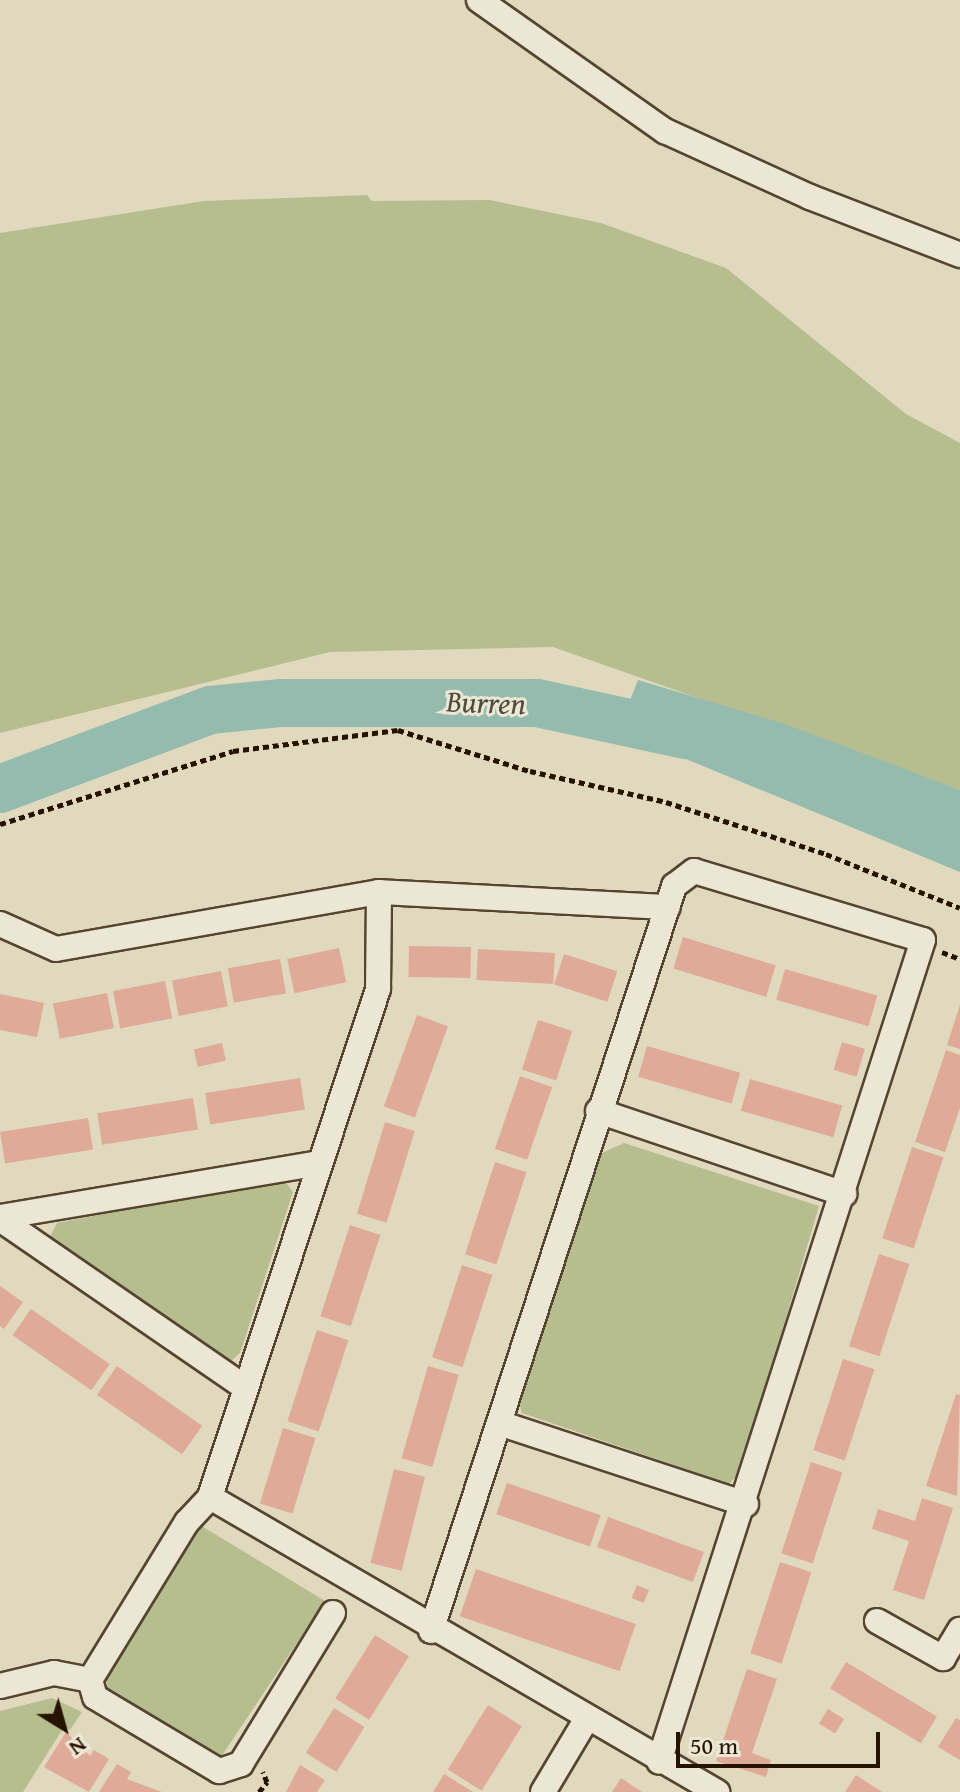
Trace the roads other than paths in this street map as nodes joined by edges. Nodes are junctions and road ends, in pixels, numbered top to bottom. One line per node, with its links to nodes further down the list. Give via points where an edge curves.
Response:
1 (479, 0): 2 (street, via 665,131)
2 (960, 255)
3 (379, 892): 4 (street); 5 (street, via 56,949); 7 (street, via 378,989)
4 (668, 907): 6 (street); 8 (street, via 674,886 694,871 923,940)
5 (0, 924)
6 (598, 1111): 8 (street); 11 (street)
7 (320, 1163): 9 (street); 10 (street)
8 (844, 1194): 13 (street)
9 (0, 1218): 10 (street)
10 (246, 1388): 12 (street)
11 (499, 1423): 13 (street); 17 (street)
12 (210, 1497): 17 (street); 18 (street, via 187,1522)
13 (746, 1504): 21 (street)
14 (333, 1613): 18 (street, via 241,1764 219,1771 95,1697)
15 (877, 1621): 16 (street, via 943,1658)
16 (960, 1630)
17 (431, 1631): 20 (street)
18 (90, 1680): 19 (street, via 54,1673)
19 (0, 1686)
20 (586, 1720): 21 (street); 22 (street)
21 (659, 1762): 23 (street)
22 (543, 1792)
23 (717, 1792)

